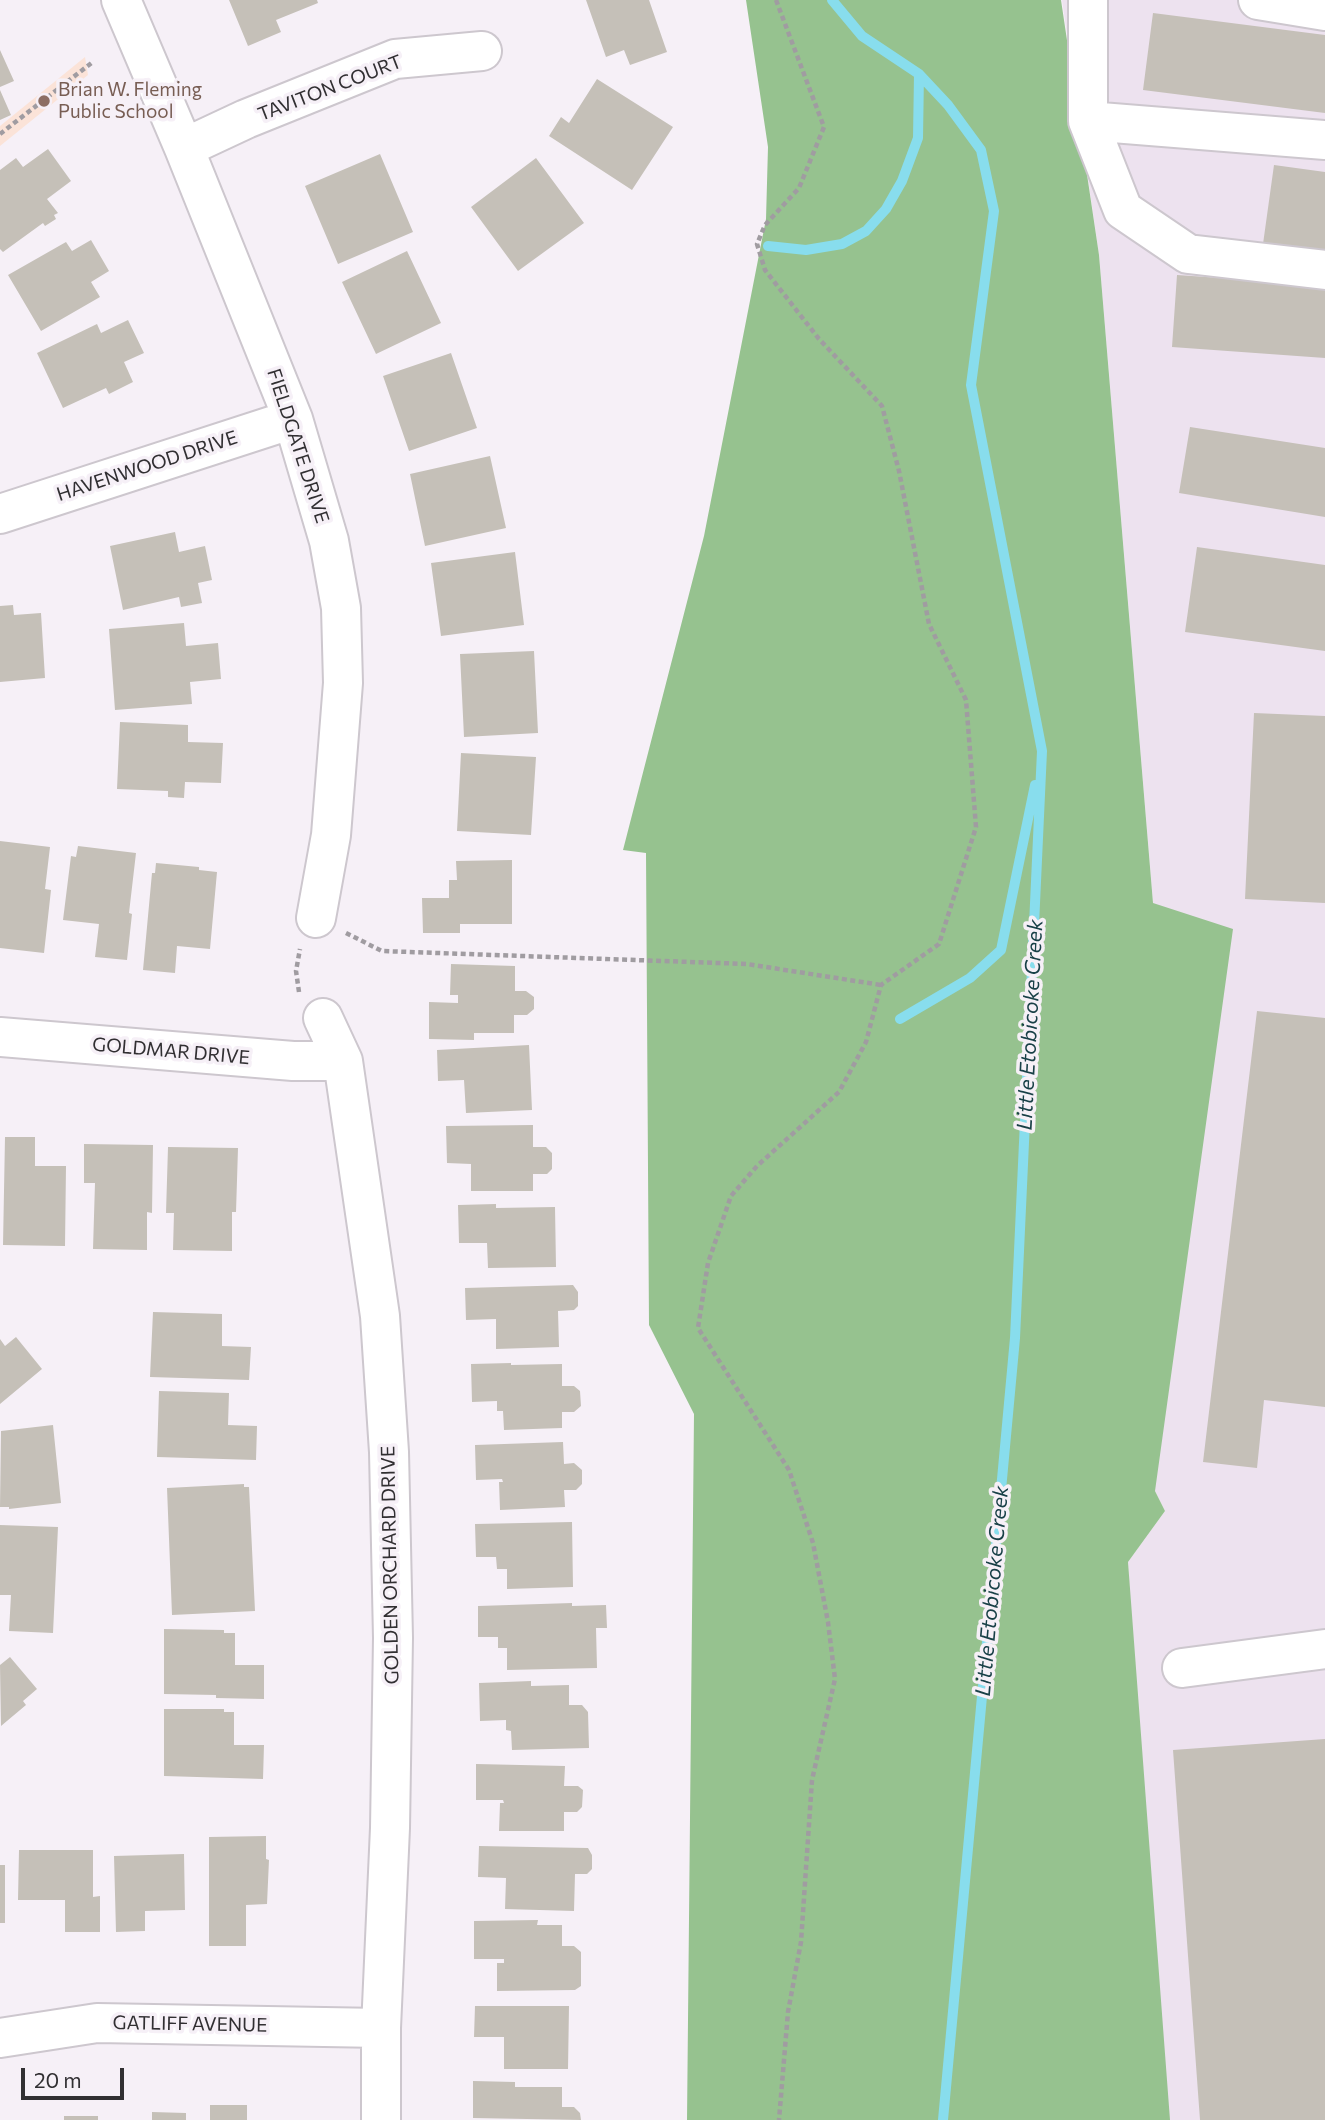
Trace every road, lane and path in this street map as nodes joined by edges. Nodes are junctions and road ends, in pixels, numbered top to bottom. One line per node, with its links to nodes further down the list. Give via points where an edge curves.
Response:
1 (121, 0): 11 (street, FIELDGATE DRIVE)
2 (776, 0): 16 (path, via 824,127 799,188 765,225 757,244 765,270 819,339 882,406 929,624 966,700 976,827 939,944)
3 (1088, 0): 8 (street)
4 (1258, 0): 5 (street)
5 (1325, 11)
6 (482, 51): 11 (street, TAVITON COURT, via 395,59)
7 (94, 61): 9 (path)
8 (1088, 121): 10 (street); 12 (street, via 1123,210 1188,254)
9 (0, 134)
10 (1325, 140)
11 (184, 148): 13 (street, FIELDGATE DRIVE)
12 (1325, 270)
13 (293, 419): 14 (street, HAVENWOOD DRIVE); 15 (street, FIELDGATE DRIVE, via 330,541 341,608 342,683 331,835)
14 (0, 514)
15 (316, 918): 16 (path, via 382,951 747,964); 17 (path, via 304,936 296,971 298,990)
16 (881, 985): 25 (path, via 866,1042 839,1092 757,1166 731,1196 708,1263 698,1328 789,1470 813,1543 835,1679 812,1780 801,1942 788,2012)
17 (323, 1018): 19 (street, GOLDEN ORCHARD DRIVE)
18 (0, 1037): 19 (street, GOLDMAR DRIVE)
19 (343, 1061): 22 (street, GOLDEN ORCHARD DRIVE, via 380,1316 389,1452 393,1679)
20 (1325, 1649): 21 (street)
21 (1182, 1668)
22 (381, 2028): 23 (street, GATLIFF AVENUE, via 97,2023); 24 (street, GOLDEN ORCHARD DRIVE)
23 (0, 2038)
24 (381, 2120)
25 (779, 2120)

